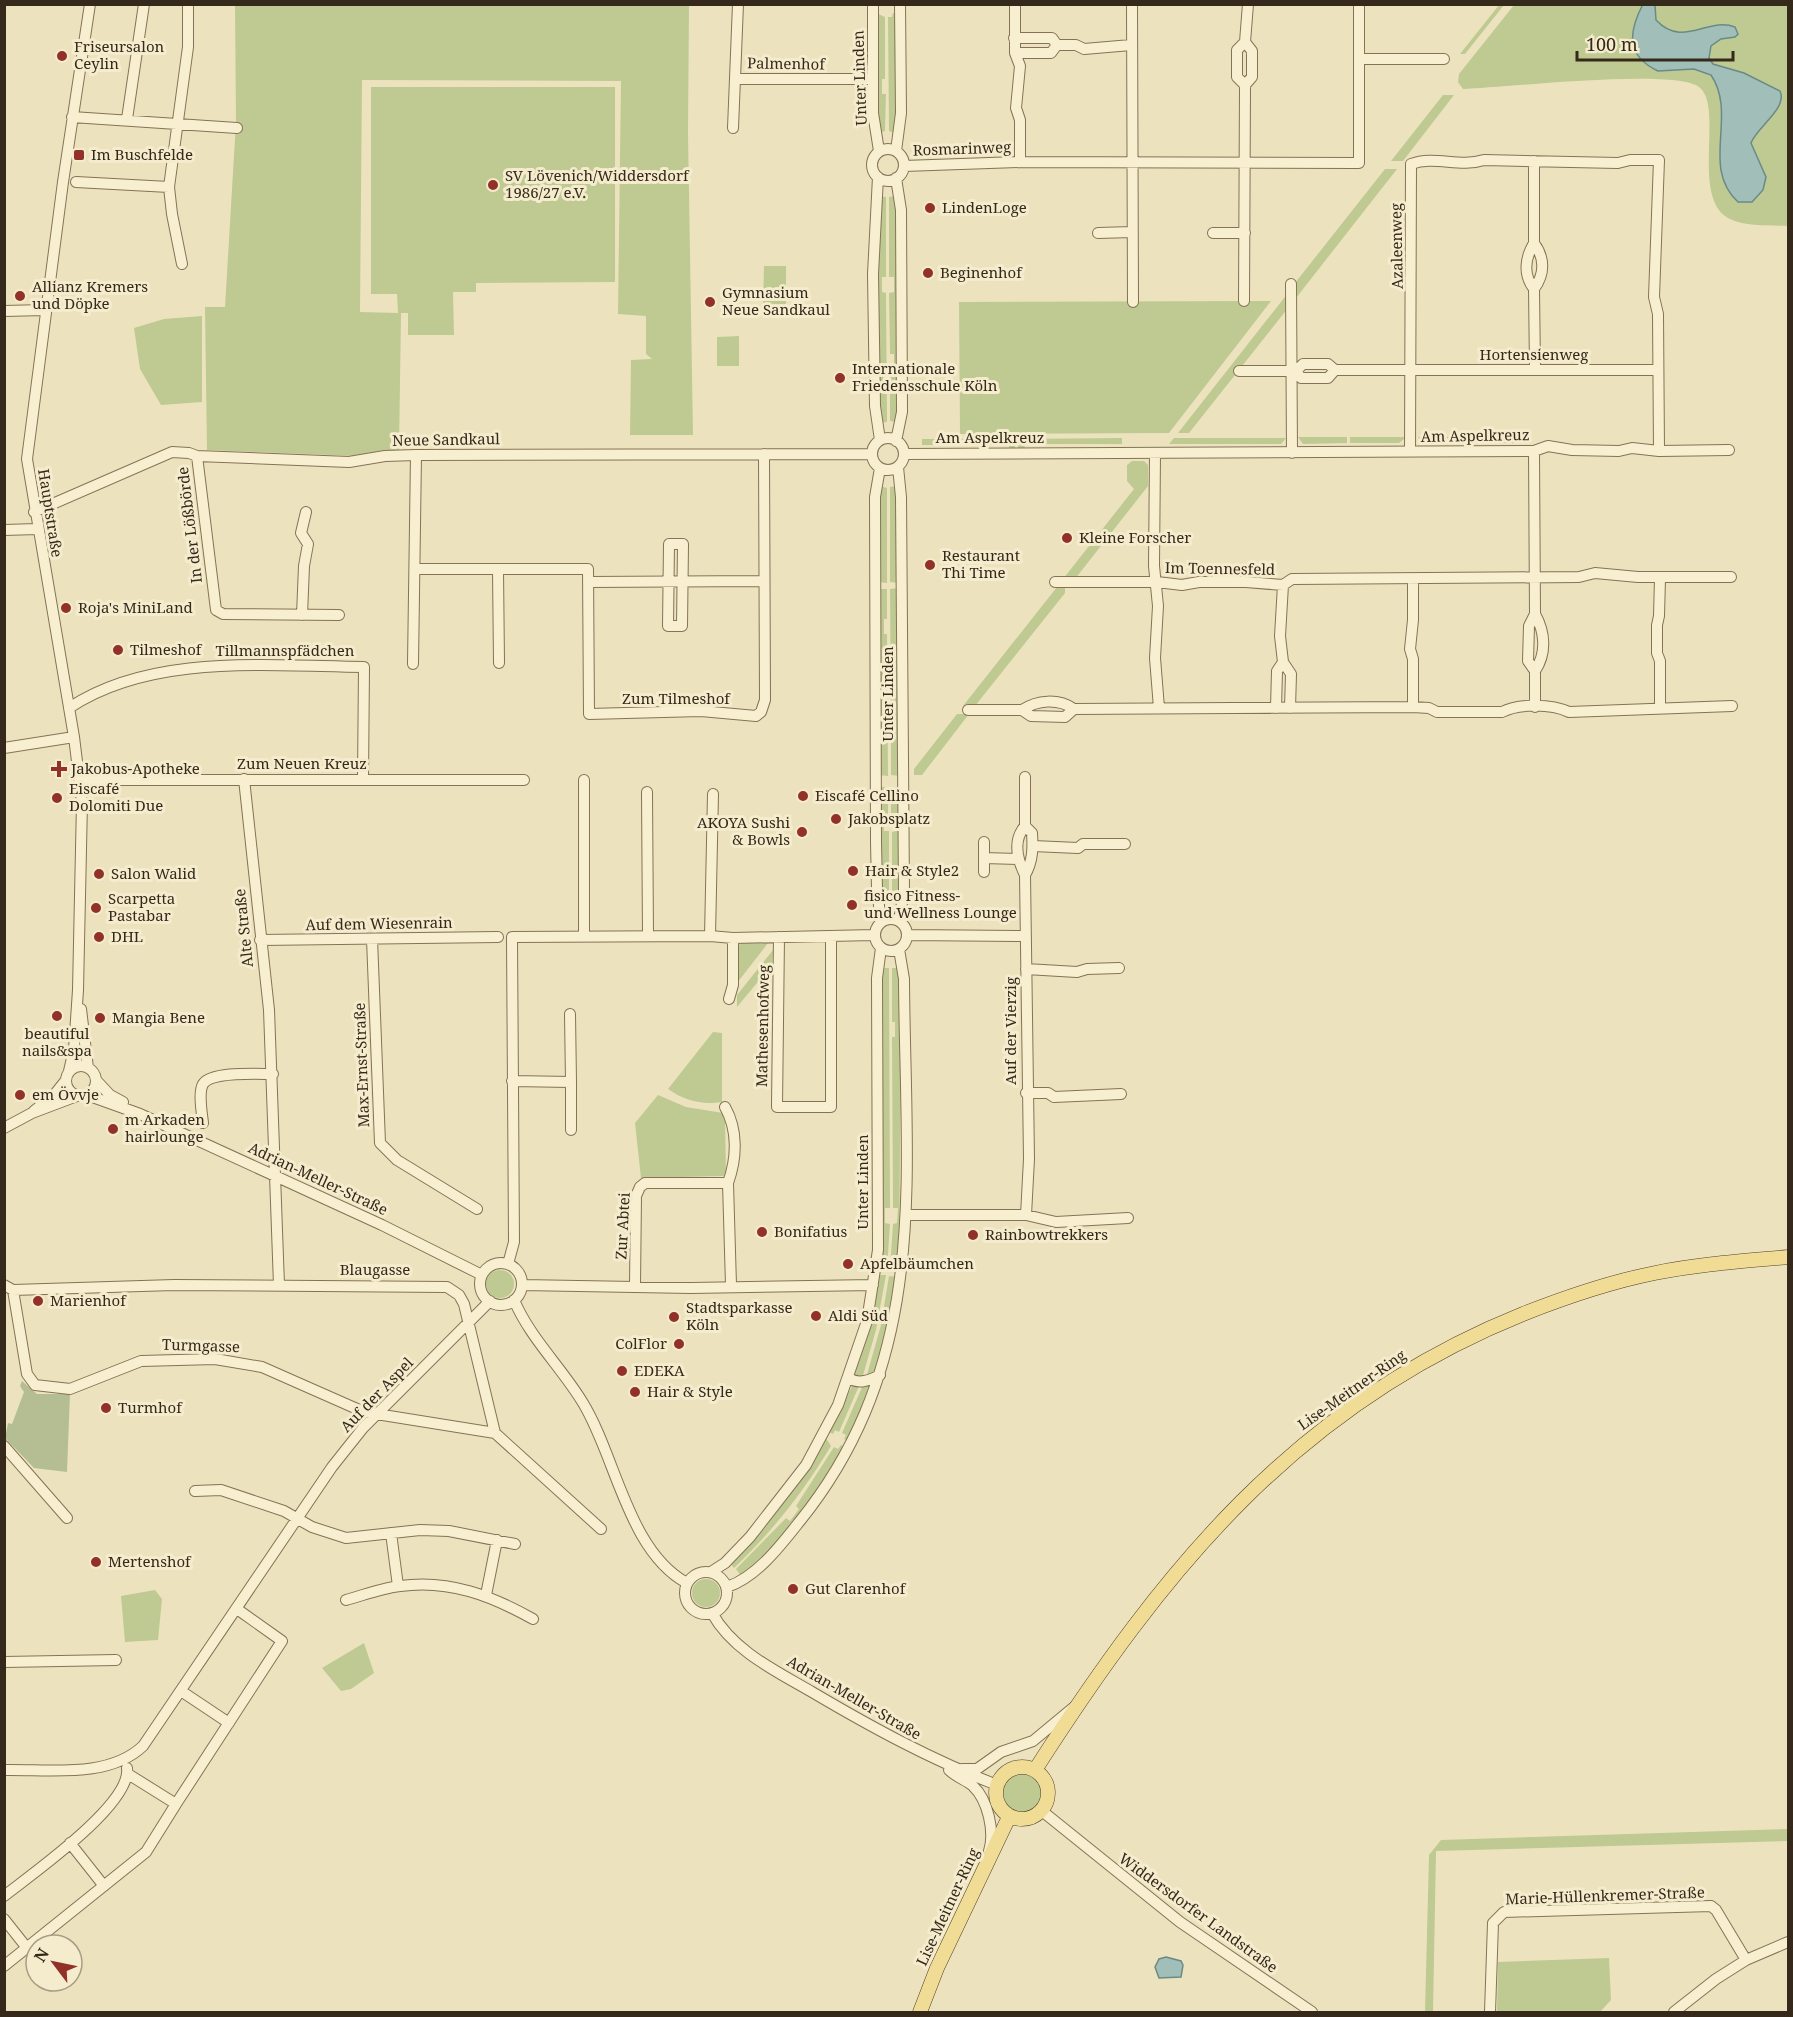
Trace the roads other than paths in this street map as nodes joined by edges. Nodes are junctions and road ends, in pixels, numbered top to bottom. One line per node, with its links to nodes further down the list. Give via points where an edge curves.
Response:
1 (90, 4): 19 (street, Hauptstraße)
2 (144, 4): 20 (street)
3 (188, 4): 21 (street, via 188,47)
4 (738, 4): 17 (street, Palmenhof)
5 (873, 4): 18 (street, Unter Linden)
6 (900, 4): 25 (street, via 901,113)
7 (1015, 4): 11 (street, Rosmarinweg)
8 (1132, 4): 13 (street)
9 (1248, 4): 29 (street, via 1245,42 1237,50 1237,77 1245,86)
10 (1359, 4): 15 (street, Rosmarinweg)
11 (1014, 38): 12 (street, via 1052,38); 14 (street, Rosmarinweg)
12 (1057, 45): 13 (street, via 1084,49); 14 (street, via 1051,53)
13 (1131, 45): 28 (street)
14 (1015, 53): 27 (street, Rosmarinweg, via 1020,66 1016,108 1020,120)
15 (1359, 59): 16 (street); 29 (street, Rosmarinweg, via 1359,163)
16 (1444, 59)
17 (735, 78): 18 (street, Palmenhof); 23 (street, Palmenhof)
18 (873, 79): 24 (street, Unter Linden)
19 (72, 117): 20 (street); 43 (street, Hauptstraße)
20 (127, 119): 21 (street)
21 (179, 125): 22 (street); 34 (street)
22 (237, 128)
23 (733, 128)
24 (879, 151): 25 (street); 31 (street, via 872,164)
25 (896, 151): 30 (street)
26 (1534, 160): 45 (street, via 1534,243 1527,254 1527,279 1534,289); 46 (street, Azaleenweg, via 1484,160 1469,165 1438,160 1411,164); 47 (street, Azaleenweg, via 1659,160 1654,255)
27 (1020, 162): 28 (street, Rosmarinweg); 30 (street, Rosmarinweg)
28 (1132, 163): 29 (street, Rosmarinweg); 35 (street)
29 (1245, 163): 38 (street)
30 (904, 166): 32 (street)
31 (878, 177): 32 (street, via 887,181); 50 (street, via 874,209 874,310 875,406)
32 (896, 178): 51 (street, via 901,210 902,412)
33 (76, 182): 34 (street)
34 (169, 187): 39 (street)
35 (1132, 232): 36 (street); 42 (street)
36 (1098, 233)
37 (1213, 233): 38 (street)
38 (1245, 233): 41 (street)
39 (182, 264)
40 (1291, 284): 49 (street)
41 (1244, 301)
42 (1132, 302)
43 (45, 309): 44 (street); 65 (street, Hauptstraße, via 27,449)
44 (4, 311)
45 (1535, 369): 46 (street, Hortensienweg); 47 (street, Hortensienweg)
46 (1410, 370): 49 (street, via 1335,370 1328,378 1302,378); 54 (street, Azaleenweg)
47 (1658, 370): 53 (street)
48 (1239, 371): 49 (street)
49 (1294, 371): 56 (street)
50 (880, 440): 51 (street); 58 (street)
51 (896, 441): 59 (street)
52 (1729, 450): 53 (street, Am Aspelkreuz)
53 (1659, 451): 55 (street, Am Aspelkreuz, via 1548,446)
54 (1410, 452): 55 (street, Am Aspelkreuz); 56 (street, Am Aspelkreuz)
55 (1534, 452): 72 (street)
56 (1292, 453): 60 (street, Am Aspelkreuz)
57 (764, 454): 58 (street, Neue Sandkaul); 61 (street, Neue Sandkaul); 75 (street, Zum Tilmeshof)
58 (872, 454): 64 (street)
59 (904, 454): 60 (street, Am Aspelkreuz); 63 (street)
60 (1155, 454): 80 (street, Im Toennesfeld)
61 (416, 455): 62 (street, Neue Sandkaul, via 349,462); 69 (street)
62 (196, 456): 65 (street, Neue Sandkaul, via 172,452); 82 (street, In der Lößbörde, via 216,610 223,614)
63 (898, 467): 64 (street, via 889,471); 114 (street, Unter Linden, via 902,497 904,755 904,891)
64 (880, 468): 115 (street, Unter Linden, via 875,497 876,842)
65 (34, 512): 67 (street, Hauptstraße)
66 (306, 512): 82 (street, via 301,533 308,544)
67 (37, 529): 68 (street); 91 (street, Hauptstraße)
68 (4, 530)
69 (415, 569): 70 (street); 86 (street)
70 (498, 570): 76 (street, via 588,569); 85 (street)
71 (1731, 577): 73 (street, Im Toennesfeld)
72 (1535, 578): 73 (street, Im Toennesfeld, via 1595,573); 74 (street, Im Toennesfeld); 89 (street, via 1528,661 1535,671)
73 (1660, 578): 90 (street, via 1656,625)
74 (1413, 579): 81 (street, Im Toennesfeld, via 1292,579); 88 (street)
75 (764, 581): 76 (street, Zum Tilmeshof, via 765,700 756,716 701,711 589,714); 78 (street)
76 (588, 582): 77 (street)
77 (668, 582): 78 (street); 78 (street, via 669,544 682,544); 78 (street, via 668,626 682,626)
78 (682, 582)
79 (1055, 582): 80 (street, Im Toennesfeld)
80 (1157, 582): 81 (street, Im Toennesfeld); 92 (street, Im Toennesfeld, via 1155,658)
81 (1282, 585): 84 (street, Im Toennesfeld)
82 (302, 615): 83 (street, In der Lößbörde)
83 (339, 615)
84 (1283, 662): 93 (street, Im Toennesfeld, via 1277,671); 94 (street, Im Toennesfeld, via 1291,674)
85 (499, 663)
86 (413, 664)
87 (1732, 706): 90 (street)
88 (1413, 707): 89 (street, via 1437,712 1502,712); 94 (street)
89 (1535, 707): 90 (street, via 1569,712)
90 (1660, 707)
91 (69, 708): 96 (street, Hauptstraße); 100 (street, Tillmannspfädchen, via 112,685 204,666 364,667)
92 (1159, 708): 93 (street); 95 (street, via 1074,709 1065,717 1031,716 1022,710)
93 (1276, 708): 94 (street)
94 (1290, 708)
95 (968, 710)
96 (74, 737): 97 (street); 101 (street, Hauptstraße)
97 (4, 748)
98 (1025, 777): 106 (street, Auf der Vierzig)
99 (244, 779): 100 (street, Zum Neuen Kreuz); 101 (street, Zum Neuen Kreuz); 127 (street, Alte Straße)
100 (363, 779): 102 (street, Zum Neuen Kreuz)
101 (80, 780): 132 (street, Hauptstraße)
102 (524, 780)
103 (584, 780): 123 (street)
104 (647, 792): 118 (street)
105 (713, 794): 119 (street)
106 (1025, 826): 109 (street, Auf der Vierzig, via 1032,833); 111 (street, Auf der Vierzig, via 1018,833)
107 (984, 842): 110 (street)
108 (1125, 844): 109 (street)
109 (1033, 846): 113 (street, Auf der Vierzig, via 1032,863)
110 (984, 858): 111 (street); 112 (street)
111 (1018, 858): 113 (street, Auf der Vierzig)
112 (984, 872)
113 (1025, 875): 121 (street, Auf der Vierzig)
114 (899, 921): 115 (street); 117 (street)
115 (881, 922): 116 (street)
116 (874, 934): 120 (street); 128 (street)
117 (907, 935): 121 (street); 129 (street)
118 (648, 936): 119 (street); 123 (street)
119 (710, 936): 125 (street)
120 (831, 936): 124 (street); 124 (street, Mathesenhofweg, via 831,1107 777,1107)
121 (1025, 936): 131 (street, Auf der Vierzig)
122 (498, 937): 126 (street, Auf dem Wiesenrain)
123 (584, 937): 139 (street, via 512,937)
124 (779, 937): 125 (street)
125 (733, 938): 133 (street, Mathesenhofweg, via 733,985)
126 (372, 939): 127 (street, Auf dem Wiesenrain); 152 (street, Max-Ernst-Straße, via 380,1143 397,1160)
127 (260, 940): 136 (street, Alte Straße)
128 (881, 948): 129 (street); 161 (street, Unter Linden, via 877,978 878,1250)
129 (899, 949): 153 (street, via 904,979)
130 (1119, 968): 131 (street, Auf der Vierzig, via 1077,972)
131 (1026, 969): 141 (street, Auf der Vierzig)
132 (78, 990): 135 (street, Hauptstraße); 137 (street, Hauptstraße, via 74,1048)
133 (729, 999)
134 (570, 1014): 140 (street)
135 (88, 1068): 137 (street, via 76,1067); 138 (street)
136 (273, 1074): 147 (street, via 219,1075 208,1079 201,1089); 150 (street, Alte Straße)
137 (67, 1076): 143 (street, via 69,1090); 145 (street, via 54,1095)
138 (96, 1080): 143 (street, via 94,1088); 146 (street, Adrian-Meller-Straße, via 110,1095)
139 (512, 1081): 140 (street); 157 (street, via 514,1242)
140 (571, 1082): 149 (street)
141 (1026, 1093): 142 (street, Auf der Vierzig, via 1048,1093 1054,1097); 154 (street, Auf der Vierzig)
142 (1121, 1094)
143 (82, 1095): 145 (street); 146 (street, Adrian-Meller-Straße)
144 (725, 1107): 151 (street, via 734,1133 734,1168)
145 (32, 1113): 148 (street)
146 (140, 1114): 150 (street, Adrian-Meller-Straße)
147 (203, 1123)
148 (4, 1128)
149 (571, 1130)
150 (274, 1175): 158 (street, Adrian-Meller-Straße); 159 (street, Alte Straße)
151 (728, 1183): 162 (street, Zur Abtei, via 645,1183 640,1187 636,1196); 163 (street)
152 (477, 1209)
153 (906, 1215): 154 (street); 168 (street, via 900,1294)
154 (1026, 1215): 155 (street, via 1056,1222)
155 (1128, 1218)
156 (1788, 1257): 192 (main road, Lise-Meitner-Ring, via 1656,1272 1572,1294 1446,1347 1398,1376 1324,1426 1211,1532 1123,1639)
157 (508, 1264): 158 (street, via 494,1264); 160 (street, via 518,1272)
158 (482, 1275): 166 (street, via 481,1288)
159 (279, 1285): 164 (street, Blaugasse); 167 (street, Blaugasse, via 439,1285 459,1295)
160 (522, 1285): 162 (street); 165 (street)
161 (873, 1285): 163 (street); 169 (street, Unter Linden, via 867,1321)
162 (635, 1286): 163 (street)
163 (731, 1286)
164 (9, 1288): 170 (street, Turmgasse, via 27,1374 35,1385 70,1389 141,1361 215,1359 262,1367 364,1412)
165 (514, 1300): 166 (street, via 503,1304); 181 (street, via 584,1404 650,1547 667,1570)
166 (490, 1301): 167 (street, Auf der Aspel)
167 (469, 1322): 170 (street, Auf der Aspel); 171 (street, Blaugasse)
168 (880, 1375): 169 (street, via 863,1381); 183 (street, via 850,1446 805,1515 746,1578)
169 (849, 1378): 180 (street, Unter Linden, via 825,1433 788,1491 750,1537)
170 (378, 1413): 171 (street, Turmgasse); 175 (street, Auf der Aspel, via 332,1467)
171 (495, 1433): 176 (street)
172 (4, 1446): 174 (street)
173 (195, 1491): 175 (street, via 221,1490)
174 (67, 1518)
175 (298, 1518): 177 (street, via 346,1538); 186 (street, Auf der Aspel)
176 (601, 1529)
177 (391, 1533): 178 (street, via 449,1531); 182 (street)
178 (497, 1540): 179 (street); 184 (street)
179 (515, 1544)
180 (711, 1572): 181 (street, via 696,1574); 183 (street)
181 (687, 1583): 187 (street, via 685,1596 690,1607 699,1613)
182 (398, 1586): 184 (street, via 422,1584); 185 (street)
183 (727, 1587): 187 (street, via 724,1605)
184 (486, 1595): 188 (street)
185 (346, 1600)
186 (237, 1609): 191 (street, Auf der Aspel); 193 (street, via 282,1641)
187 (712, 1613): 195 (street, Adrian-Meller-Straße, via 726,1635 747,1652 891,1739)
188 (533, 1619)
189 (116, 1660): 190 (street)
190 (4, 1662)
191 (181, 1691): 193 (street); 194 (street, Auf der Aspel, via 143,1746)
192 (1076, 1705): 195 (street, via 1033,1741 1001,1752 976,1769); 197 (main road, Lise-Meitner-Ring)
193 (229, 1723): 200 (street)
194 (126, 1759): 196 (street, Auf der Aspel, via 101,1768); 198 (street)
195 (947, 1765): 199 (street, Adrian-Meller-Straße); 204 (street, via 951,1773 973,1786 989,1819 991,1845)
196 (4, 1770)
197 (1035, 1770): 199 (main road, via 1017,1767); 201 (main road, via 1047,1784 1047,1803)
198 (128, 1774): 200 (street); 203 (street, via 123,1788 104,1813)
199 (998, 1785): 202 (main road, via 999,1806)
200 (176, 1804): 205 (street, via 147,1852)
201 (1042, 1811): 202 (main road, via 1027,1820); 215 (street, Widdersdorfer Landstraße, via 1180,1922)
202 (1009, 1817): 204 (main road, Lise-Meitner-Ring)
203 (70, 1843): 205 (street); 206 (street)
204 (983, 1869): 214 (main road, Lise-Meitner-Ring)
205 (104, 1886): 208 (street)
206 (4, 1896)
207 (4, 1919): 210 (street)
208 (46, 1933)
209 (1788, 1942): 212 (street)
210 (24, 1944)
211 (24, 1950): 213 (street)
212 (1746, 1960): 216 (street, Marie-Hüllenkremer-Straße, via 1711,1906 1504,1912 1493,1923); 217 (street, via 1716,1978)
213 (4, 1966)
214 (920, 2013)
215 (1312, 2013)
216 (1490, 2013)
217 (1674, 2013)

